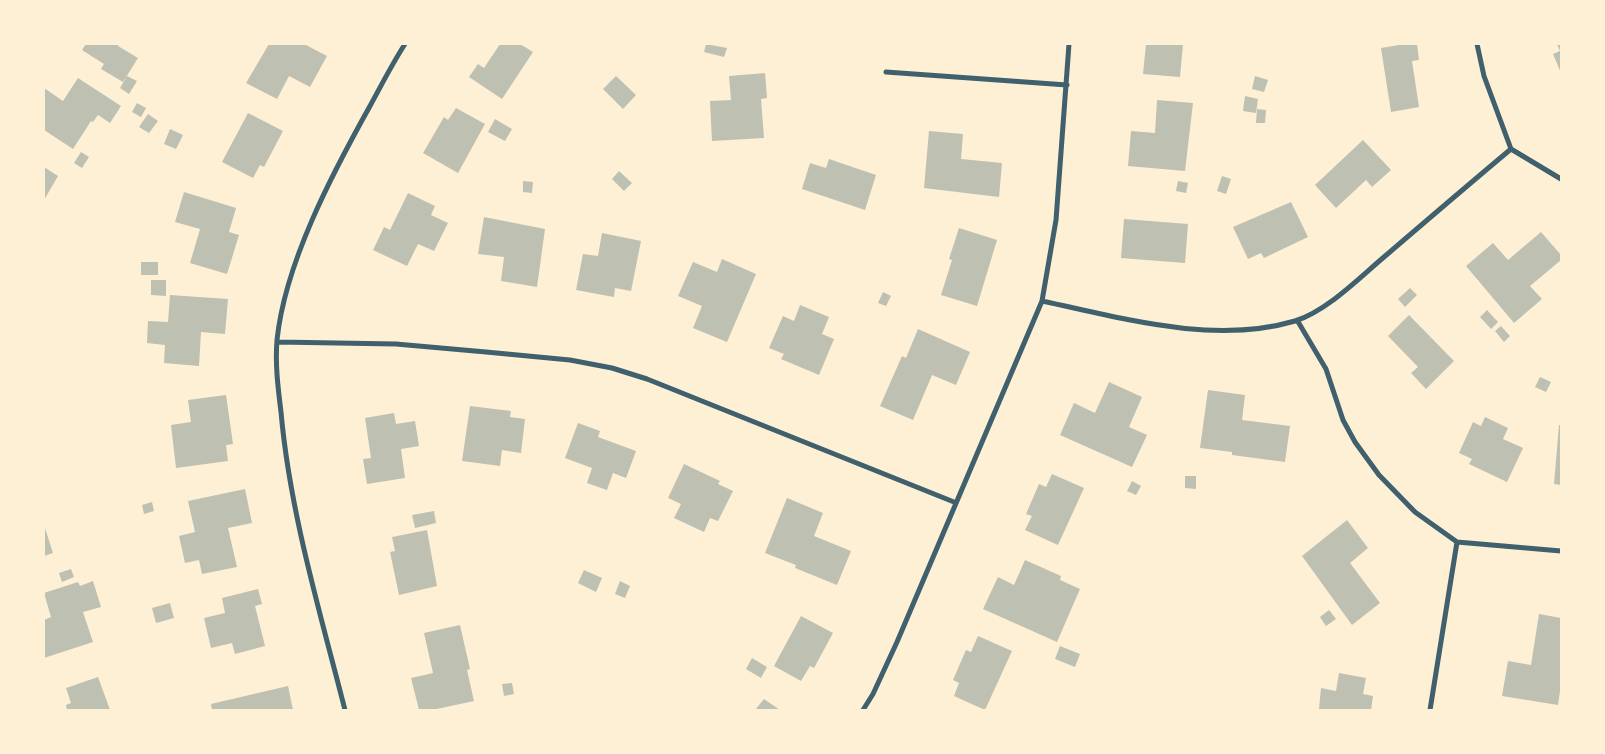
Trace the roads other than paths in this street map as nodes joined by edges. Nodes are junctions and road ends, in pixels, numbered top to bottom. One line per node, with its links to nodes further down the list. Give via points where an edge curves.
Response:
1 (405, 44): 10 (street, via 327,188 288,286)
2 (1069, 44): 5 (street)
3 (1477, 44): 6 (street, via 1484,76)
4 (886, 72): 5 (street)
5 (1067, 85): 8 (street, via 1056,220)
6 (1511, 149): 7 (street); 9 (street, via 1340,294)
7 (1561, 179)
8 (1042, 301): 9 (street, via 1129,319 1216,330 1260,329); 11 (street)
9 (1297, 320): 12 (street, via 1326,370 1343,420 1374,468 1415,512)
10 (277, 342): 11 (street, via 396,344 570,360 612,368 647,379); 14 (street, via 286,461)
11 (954, 502): 15 (street, via 896,642)
12 (1457, 542): 13 (street); 16 (street)
13 (1561, 551)
14 (345, 710)
15 (863, 710)
16 (1430, 710)

